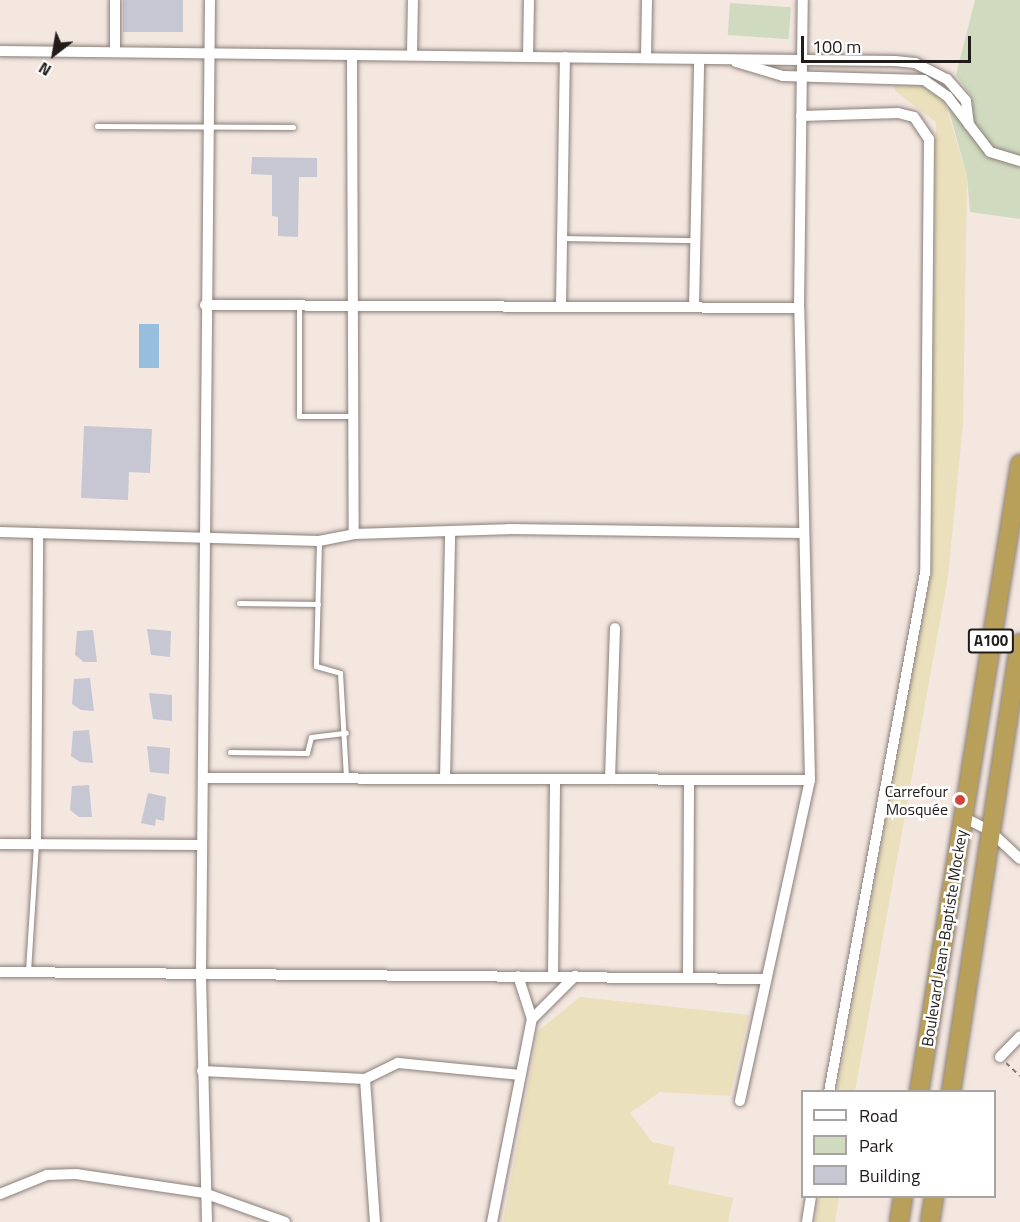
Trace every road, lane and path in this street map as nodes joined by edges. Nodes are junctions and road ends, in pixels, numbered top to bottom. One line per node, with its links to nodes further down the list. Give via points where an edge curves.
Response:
1 (115, 0): 8 (street)
2 (210, 0): 9 (street)
3 (413, 0): 11 (street)
4 (529, 0): 13 (street)
5 (646, 0): 15 (street)
6 (803, 0): 18 (street)
7 (0, 51): 8 (street)
8 (115, 51): 9 (street)
9 (210, 53): 10 (street); 24 (street)
10 (352, 55): 11 (street); 31 (street)
11 (412, 55): 13 (street)
12 (784, 56): 17 (street); 18 (street); 19 (street)
13 (528, 57): 14 (street)
14 (565, 57): 15 (street); 27 (street)
15 (646, 58): 16 (street)
16 (699, 59): 17 (street); 28 (street)
17 (727, 59): 19 (street)
18 (803, 59): 20 (street); 22 (street, via 895,61 928,67 959,90)
19 (783, 76): 20 (street)
20 (802, 77): 21 (street); 22 (street, via 924,80 948,96)
21 (801, 116): 34 (street); 78 (street, via 898,113 914,117 929,139 925,573)
22 (969, 125): 26 (street, via 990,152)
23 (97, 126): 24 (lane)
24 (208, 127): 25 (lane); 29 (street)
25 (293, 127)
26 (1020, 161)
27 (562, 237): 28 (lane); 32 (street)
28 (695, 240): 33 (street)
29 (205, 305): 30 (street); 42 (street)
30 (299, 305): 31 (street); 35 (lane, via 299,416)
31 (352, 305): 32 (street); 35 (street)
32 (561, 306): 33 (street)
33 (694, 307): 34 (street)
34 (799, 308): 39 (street)
35 (352, 416): 40 (street)
36 (1020, 465): 57 (highway, Boulevard Jean-Baptiste Mockey / A100)
37 (0, 532): 41 (street)
38 (450, 532): 39 (street); 40 (street); 52 (street)
39 (802, 533): 56 (street)
40 (354, 534): 43 (street)
41 (38, 535): 42 (street); 60 (street)
42 (206, 541): 43 (street); 50 (street)
43 (319, 541): 45 (lane)
44 (239, 603): 45 (lane)
45 (318, 604): 48 (lane, via 316,666 340,673)
46 (615, 627): 54 (street)
47 (1020, 643): 58 (highway, Boulevard Jean-Baptiste Mockey / A100)
48 (346, 733): 49 (lane, via 311,737 307,753); 51 (lane)
49 (230, 752)
50 (204, 778): 51 (street); 61 (street)
51 (346, 778): 52 (street)
52 (445, 779): 53 (street)
53 (555, 779): 54 (street); 67 (street)
54 (610, 779): 55 (street)
55 (689, 780): 56 (street); 69 (street)
56 (810, 780): 70 (street)
57 (963, 817): 58 (street); 79 (highway, Boulevard Jean-Baptiste Mockey / A100)
58 (989, 830): 62 (street); 80 (highway, Boulevard Jean-Baptiste Mockey / A100)
59 (0, 844): 60 (street)
60 (36, 844): 61 (street); 63 (lane)
61 (202, 845): 65 (street)
62 (1020, 859)
63 (28, 971): 64 (street); 65 (street)
64 (0, 972)
65 (201, 972): 66 (street); 74 (street)
66 (518, 976): 67 (street); 71 (street)
67 (554, 976): 68 (street)
68 (575, 976): 69 (street); 71 (street)
69 (688, 978): 70 (street)
70 (765, 979): 81 (street)
71 (532, 1019): 75 (street)
72 (1020, 1036): 73 (street)
73 (1000, 1057): 76 (path)
74 (202, 1071): 77 (street); 82 (street)
75 (520, 1075): 77 (street, via 398,1063 374,1070); 92 (street)
76 (1020, 1076)
77 (366, 1079): 91 (street)
78 (829, 1090)
79 (919, 1090)
80 (951, 1090)
81 (740, 1101)
82 (204, 1193): 83 (street, via 60,1173); 87 (street); 88 (street)
83 (0, 1194)
84 (811, 1198): 93 (street)
85 (903, 1198): 94 (highway)
86 (934, 1198): 95 (highway)
87 (272, 1218): 89 (street); 90 (street)
88 (207, 1222)
89 (256, 1222)
90 (285, 1222)
91 (375, 1222)
92 (492, 1222)
93 (807, 1222)
94 (899, 1222)
95 (930, 1222)

